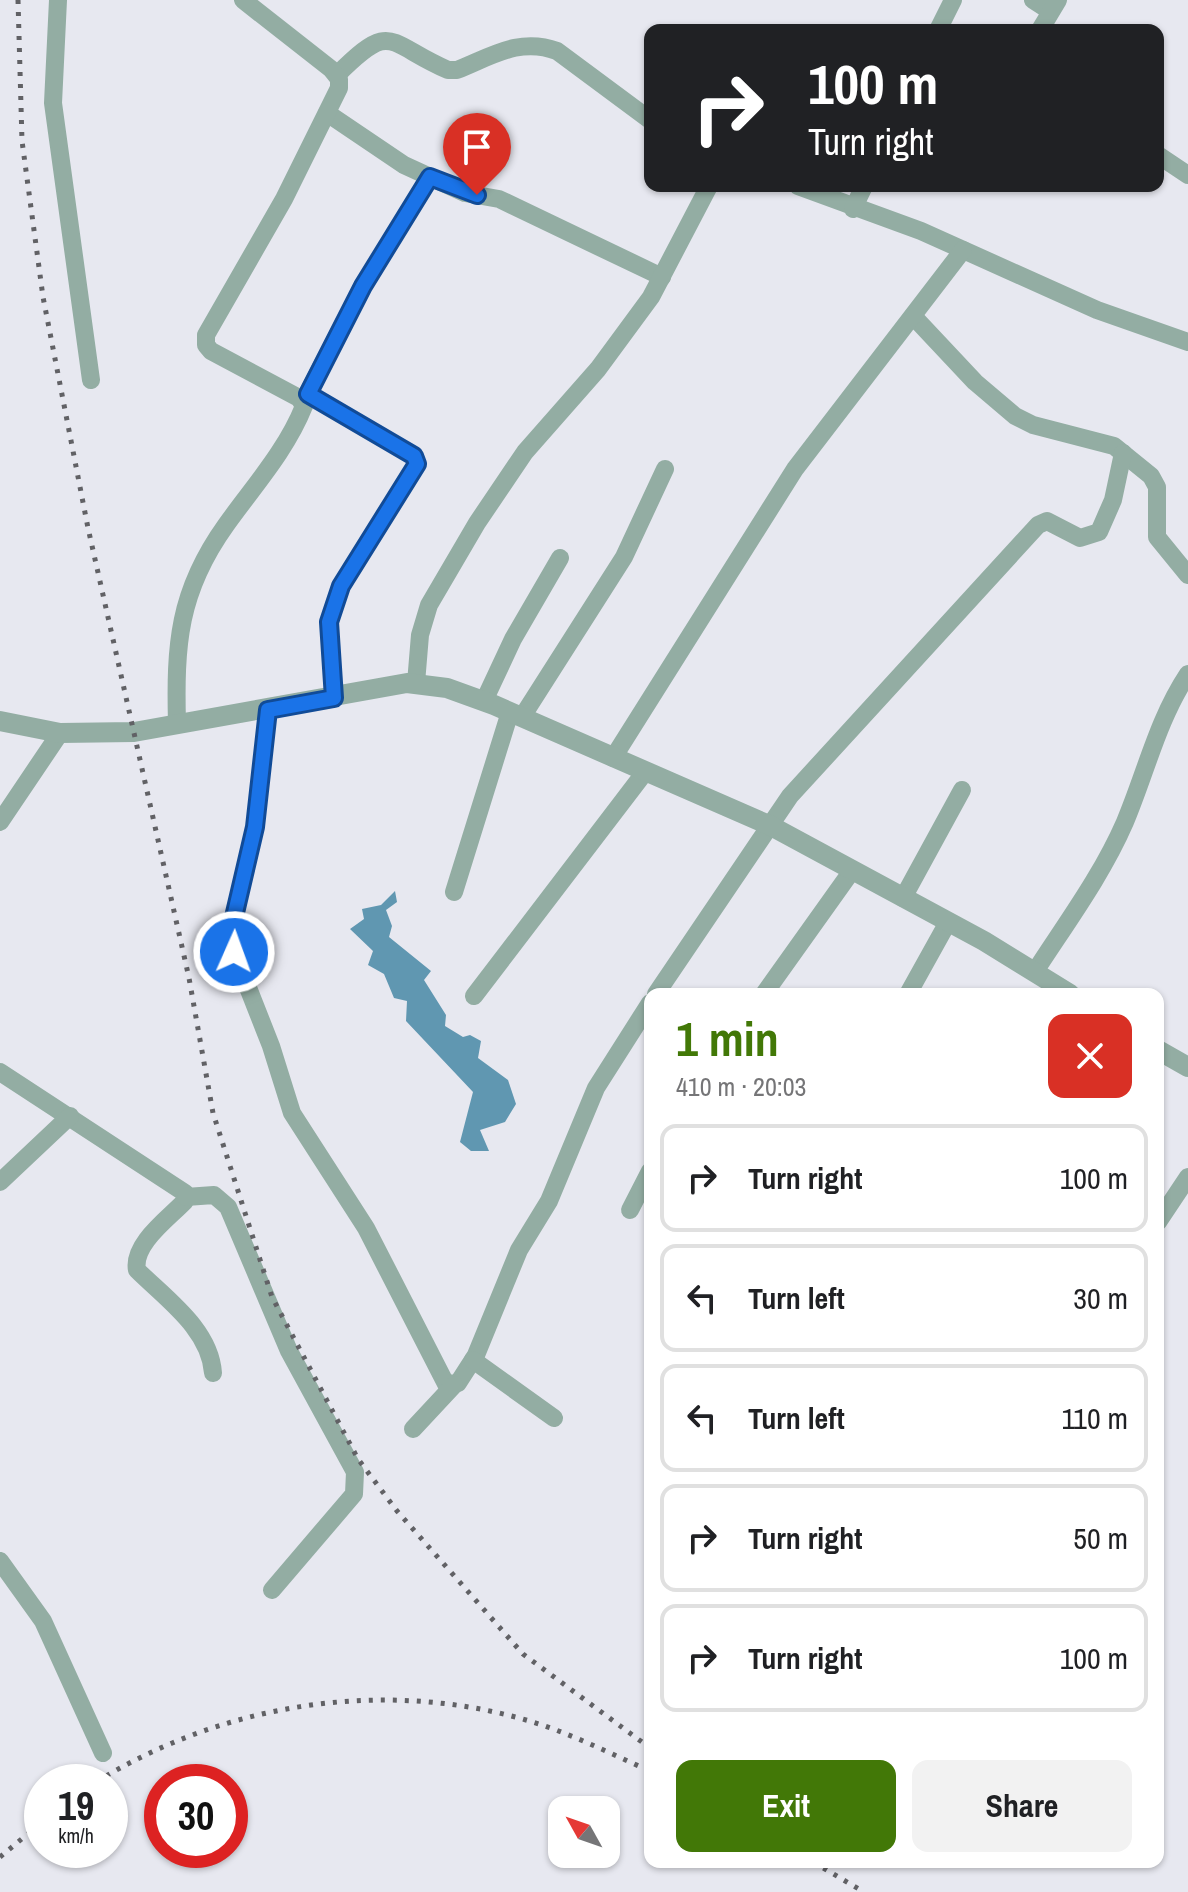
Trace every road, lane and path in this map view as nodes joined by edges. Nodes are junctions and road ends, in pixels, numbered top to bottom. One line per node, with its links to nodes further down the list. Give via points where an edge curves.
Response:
1 (58, 0): 22 (street, via 53,103)
2 (243, 0): 8 (street)
3 (953, 0): 6 (street)
4 (1033, 0): 5 (street)
5 (1054, 6): 7 (street)
6 (941, 24)
7 (1044, 24)
8 (337, 75): 9 (street, via 339,88); 10 (street, via 365,47 383,40 448,70 532,44 557,51)
9 (327, 113): 13 (street, via 391,159); 23 (street, via 205,342 215,354)
10 (644, 116)
11 (1164, 159): 12 (street)
12 (1188, 175)
13 (430, 177): 19 (street, via 465,193 499,199); 23 (street, via 363,286)
14 (706, 192): 19 (street)
15 (812, 192): 17 (street)
16 (861, 192): 17 (street)
17 (853, 209): 18 (street)
18 (963, 250): 20 (street); 21 (street, via 1097,310)
19 (662, 277): 29 (street, via 598,369 525,452 477,523 429,605)
20 (913, 316): 24 (street, via 1015,416 1102,441); 37 (street, via 795,469)
21 (1188, 342)
22 (91, 380)
23 (305, 398): 30 (street, via 414,456 417,464 341,586 329,622); 35 (street, via 270,468 207,554 192,587 175,656)
24 (1123, 453): 27 (street, via 1155,482 1157,537); 41 (street, via 1113,500 1099,532 1080,538 1047,521 1038,525 802,782)
25 (665, 469): 33 (street, via 624,557)
26 (560, 558): 31 (street)
27 (1188, 575)
28 (1188, 674): 46 (street, via 1162,721 1118,835)
29 (416, 683): 30 (street); 31 (street)
30 (334, 698): 32 (street)
31 (484, 701): 33 (street)
32 (268, 710): 35 (street); 66 (street, via 255,827 234,917 234,952 292,1113 366,1228 444,1382)
33 (516, 715): 37 (street); 43 (street)
34 (0, 721): 36 (street)
35 (177, 724): 36 (street, via 134,732)
36 (60, 733): 40 (street)
37 (613, 758): 38 (street)
38 (645, 772): 41 (street); 51 (street)
39 (962, 790): 44 (street)
40 (0, 822)
41 (771, 826): 42 (street); 47 (street)
42 (851, 872): 44 (street); 48 (street)
43 (454, 892)
44 (903, 898): 45 (street)
45 (948, 922): 46 (street); 49 (street)
46 (1036, 970): 50 (street)
47 (660, 988)
48 (768, 988)
49 (911, 988)
50 (1062, 988)
51 (474, 996)
52 (644, 1013): 64 (street, via 589,1103)
53 (1164, 1053): 54 (street)
54 (1188, 1067)
55 (7, 1077): 56 (street); 57 (street)
56 (0, 1097)
57 (70, 1116): 59 (street); 61 (street)
58 (1188, 1177): 63 (street)
59 (0, 1182)
60 (644, 1183): 62 (street)
61 (186, 1197): 65 (street, via 143,1245 135,1264 200,1334 212,1357); 70 (street, via 214,1195 228,1207 289,1351 355,1472 354,1494)
62 (630, 1210)
63 (1164, 1213)
64 (473, 1360): 66 (street); 67 (street)
65 (213, 1373)
66 (454, 1385): 68 (street)
67 (554, 1418)
68 (413, 1429)
69 (0, 1561): 71 (street, via 43,1621)
70 (272, 1590)
71 (103, 1753)

